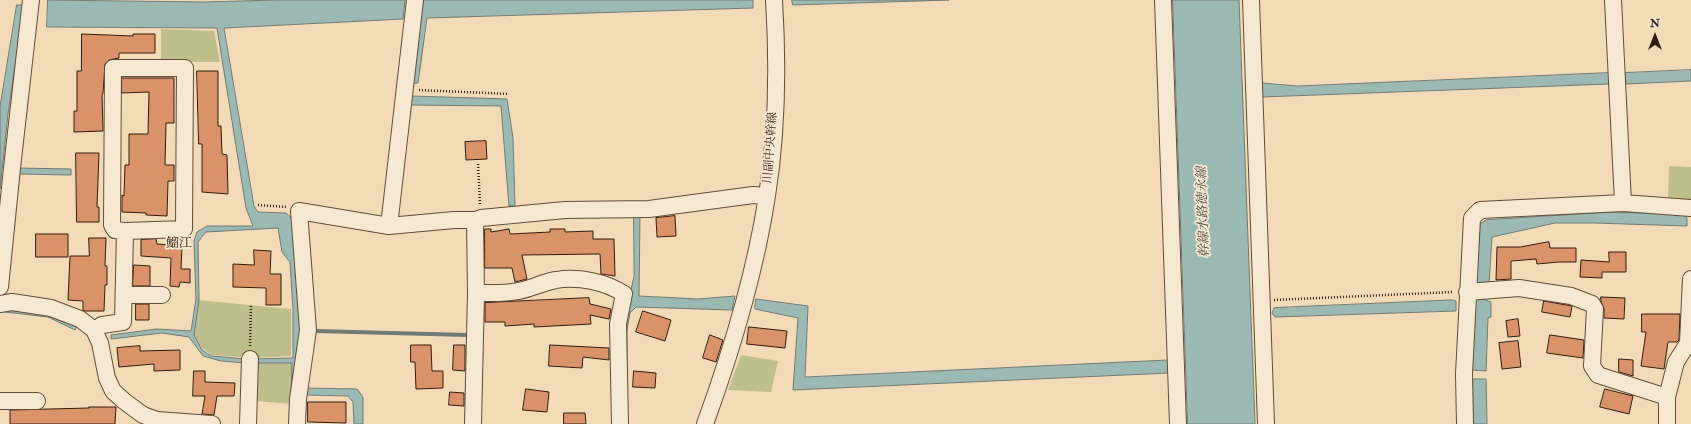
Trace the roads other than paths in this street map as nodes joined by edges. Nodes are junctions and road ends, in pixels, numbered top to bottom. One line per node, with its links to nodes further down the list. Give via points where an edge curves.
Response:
1 (31, 0): 7 (street)
2 (415, 0): 12 (street)
3 (774, 0): 8 (street, 川副中央幹線, via 775,90)
4 (1164, 0): 32 (street)
5 (1251, 0): 33 (street)
6 (1613, 0): 9 (street)
7 (6, 168): 15 (street)
8 (767, 196): 11 (street, via 753,195 648,208 565,210); 31 (street, 川副中央幹線, via 758,248 742,312)
9 (1623, 203): 10 (street); 16 (street, via 1480,210 1472,218)
10 (1691, 208)
11 (478, 219): 12 (street); 17 (street)
12 (389, 226): 28 (street, via 299,211 308,330)
13 (125, 231): 13 (street, via 115,230 112,225 114,68 184,68 184,229); 18 (street)
14 (1691, 279): 23 (street, via 1688,343 1676,362)
15 (0, 287)
16 (1467, 292): 23 (street, via 1519,288 1571,296 1592,304 1595,309 1592,366 1598,375); 34 (street)
17 (476, 293): 29 (street); 30 (street, via 520,291 572,278 612,286 624,294 618,324)
18 (124, 295): 19 (street); 21 (street, via 123,322 102,325)
19 (162, 295)
20 (0, 304): 21 (street, via 12,302 51,308 80,319)
21 (94, 330): 26 (street, via 100,343 107,378 114,391 124,401 143,415 156,420)
22 (250, 358): 27 (street)
23 (1667, 397): 35 (street)
24 (0, 401): 25 (street)
25 (37, 401)
26 (212, 424)
27 (248, 424)
28 (297, 424)
29 (473, 424)
30 (620, 424)
31 (705, 424)
32 (1178, 424)
33 (1266, 424)
34 (1465, 424)
35 (1667, 424)

